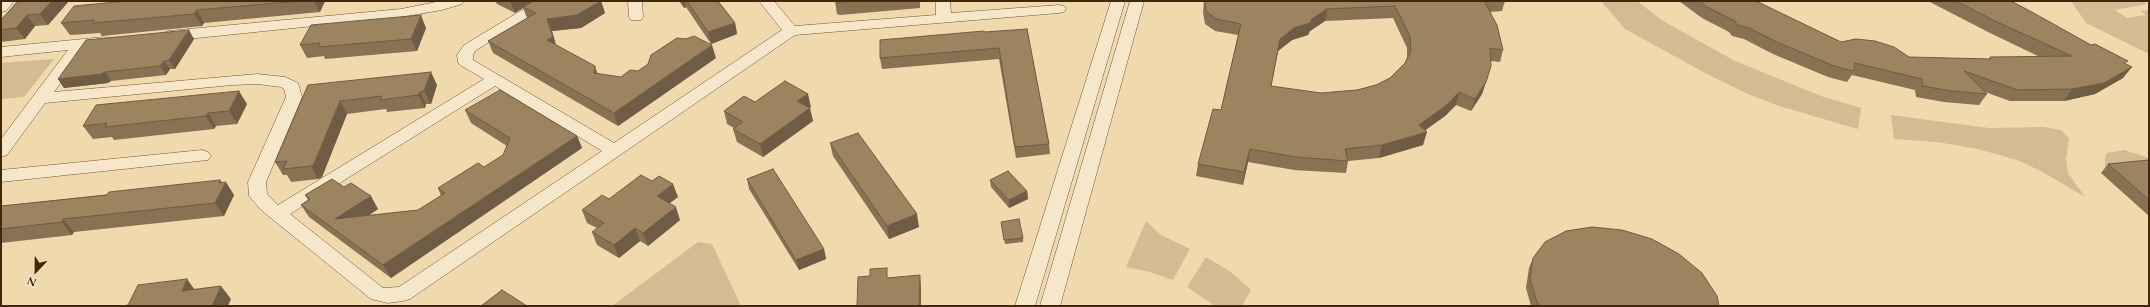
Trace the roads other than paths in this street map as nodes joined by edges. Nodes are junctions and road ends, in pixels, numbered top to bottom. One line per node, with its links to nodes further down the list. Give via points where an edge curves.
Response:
1 (7, 1): 9 (street)
2 (457, 1): 14 (street, via 401,13)
3 (547, 1): 18 (street, via 467,51 466,62)
4 (635, 1): 11 (street)
5 (766, 1): 13 (street)
6 (943, 1): 12 (street)
7 (1118, 1): 26 (street)
8 (1137, 1): 27 (street)
9 (1, 8)
10 (1060, 9): 12 (street)
11 (636, 17)
12 (944, 18): 13 (street)
13 (791, 31): 21 (street)
14 (151, 38)
15 (119, 41): 16 (street)
16 (80, 45): 17 (street); 19 (street)
17 (1, 52)
18 (496, 79): 21 (street); 24 (street)
19 (41, 98): 20 (street); 24 (street, via 244,79 285,82 292,86 294,97 257,182 256,190 262,201)
20 (1, 151)
21 (615, 151): 25 (street, via 403,294)
22 (202, 156): 23 (street)
23 (1, 176)
24 (277, 214): 25 (street)
25 (379, 302)
26 (1025, 306)
27 (1050, 306)

